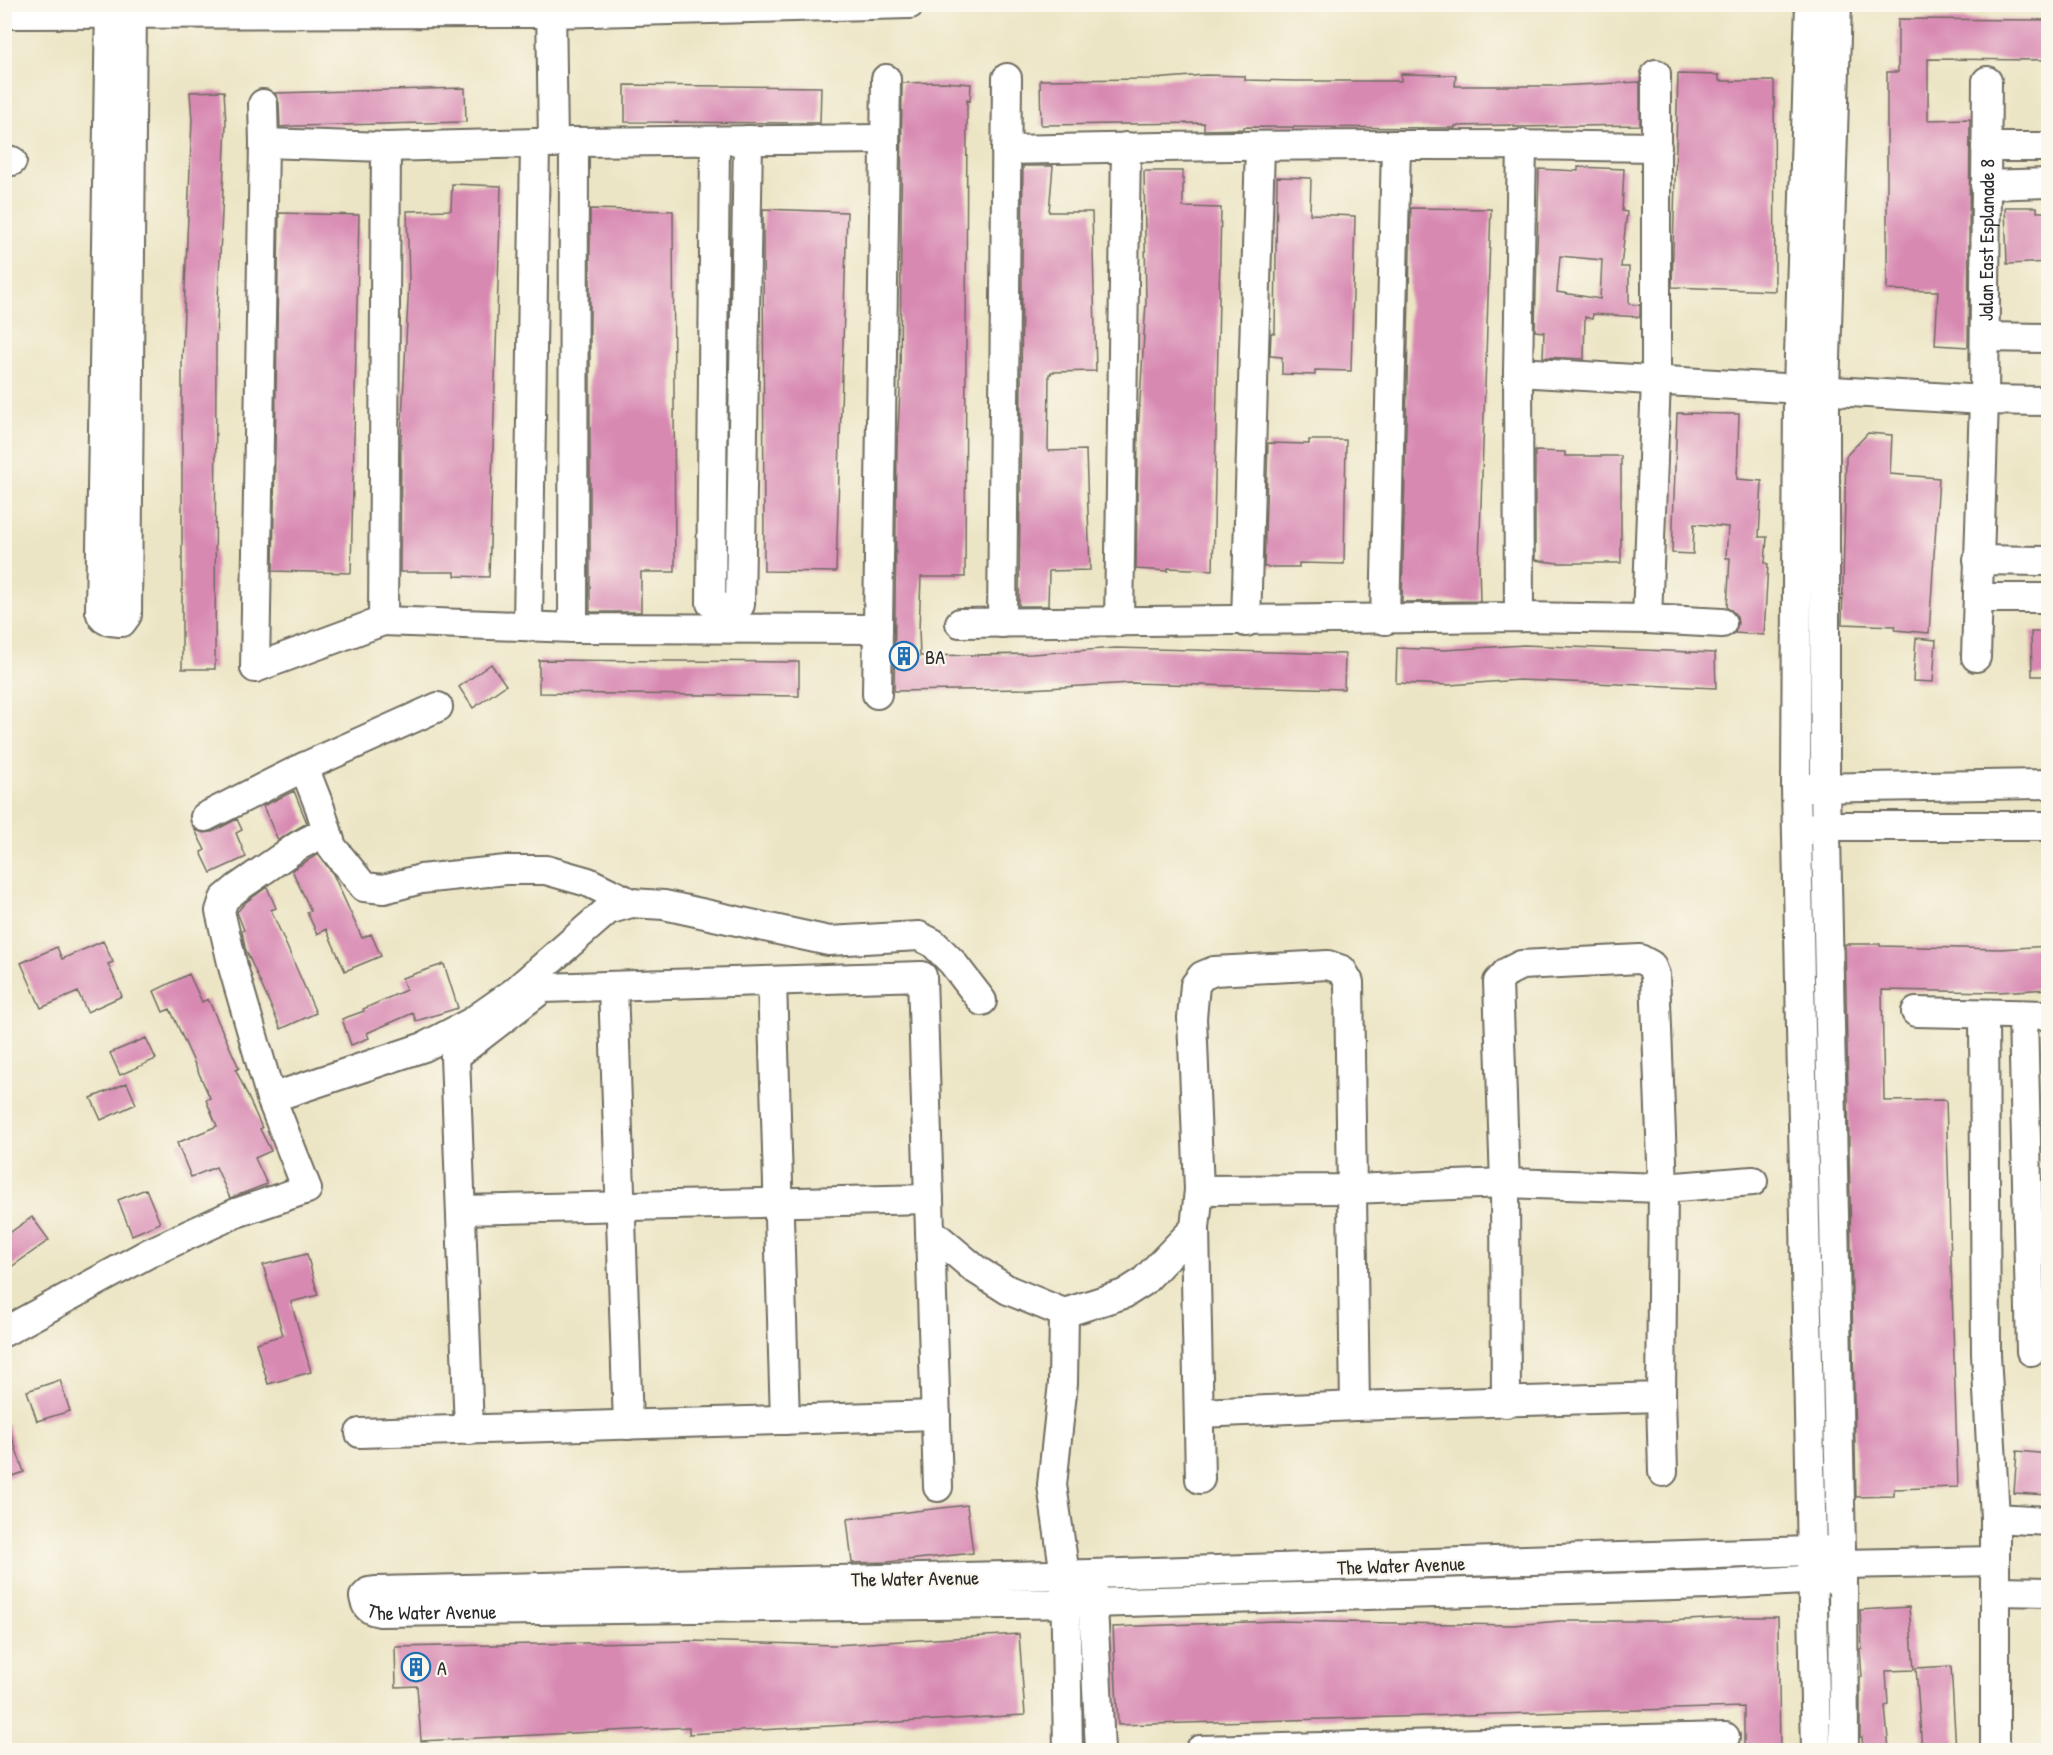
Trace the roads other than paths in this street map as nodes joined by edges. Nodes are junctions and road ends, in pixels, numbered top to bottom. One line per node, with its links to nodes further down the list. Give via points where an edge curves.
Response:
1 (910, 4): 5 (street)
2 (1810, 4): 33 (street)
3 (1837, 4): 33 (street)
4 (121, 9): 5 (street); 6 (street); 32 (street)
5 (551, 9): 14 (street)
6 (4, 14)
7 (1656, 74): 22 (street)
8 (1007, 78): 25 (street)
9 (886, 79): 12 (street)
10 (1986, 81): 23 (street, Jalan East Esplanade 8)
11 (263, 104): 16 (street)
12 (885, 139): 13 (street); 51 (street)
13 (748, 140): 15 (street); 15 (street, via 740,605 729,609 711,603)
14 (554, 142): 15 (street); 19 (street); 49 (street); 50 (street)
15 (716, 142)
16 (264, 143): 19 (street); 43 (street, via 255,668)
17 (1522, 144): 18 (street); 22 (street); 30 (street)
18 (1396, 145): 21 (street); 42 (street)
19 (386, 147): 43 (street)
20 (1126, 147): 21 (street); 25 (street); 44 (street)
21 (1260, 147): 45 (street)
22 (1657, 147): 31 (street)
23 (1986, 147): 24 (street); 27 (street, Jalan East Esplanade 8)
24 (2049, 147)
25 (1006, 150): 47 (street)
26 (2049, 183): 27 (street)
27 (1985, 185): 28 (street, Jalan East Esplanade 8)
28 (1984, 337): 29 (street); 34 (street, Jalan East Esplanade 8)
29 (2049, 338)
30 (1518, 372): 31 (street); 40 (street)
31 (1656, 380): 33 (street); 41 (street)
32 (116, 385): 32 (street, via 127,615 122,622 105,621 100,611)
33 (1812, 389): 34 (street); 57 (street); 58 (street)
34 (1984, 400): 35 (street); 36 (street, Jalan East Esplanade 8)
35 (2049, 401)
36 (1978, 560): 37 (street); 38 (street, Jalan East Esplanade 8)
37 (2049, 561)
38 (1978, 598): 39 (street); 52 (street, Jalan East Esplanade 8)
39 (2049, 598)
40 (1519, 617): 41 (street); 42 (street)
41 (1647, 619): 48 (street)
42 (1385, 620): 45 (street)
43 (383, 621): 49 (street)
44 (1119, 622): 45 (street); 47 (street)
45 (1246, 622)
46 (960, 623): 47 (street)
47 (1002, 623)
48 (1722, 623)
49 (528, 626): 50 (street)
50 (573, 628): 51 (street)
51 (878, 629): 53 (street)
52 (1976, 657)
53 (877, 694)
54 (438, 708): 55 (street)
55 (304, 768): 59 (street); 63 (street)
56 (2049, 783): 57 (street)
57 (1825, 787): 58 (street); 60 (street)
58 (1796, 788): 62 (street)
59 (205, 817)
60 (1826, 826): 61 (street); 62 (street); 104 (street)
61 (2049, 826)
62 (1797, 829): 101 (street)
63 (327, 831): 64 (street, via 332,848 364,887 384,889 422,879 546,870 588,882); 71 (street, via 298,846 236,890 224,899 220,911)
64 (631, 903): 67 (street, via 664,905 829,941 919,936 933,943 952,962); 71 (street, via 608,910 513,993 470,1023 424,1047)
65 (772, 981): 66 (street); 77 (street, via 922,976); 78 (street)
66 (614, 986): 79 (street); 80 (street, via 543,988 455,1056)
67 (982, 1001)
68 (1916, 1012): 69 (street)
69 (1984, 1014): 70 (street); 86 (street)
70 (2036, 1015): 85 (street)
71 (271, 1098): 84 (street, via 307,1189 236,1214 149,1253)
72 (1753, 1180): 74 (street)
73 (1505, 1183): 74 (street); 74 (street, via 1498,982 1521,965 1641,959 1651,965 1655,975); 75 (street); 88 (street)
74 (1663, 1188): 87 (street)
75 (1351, 1189): 76 (street); 76 (street, via 1349,982 1342,970 1328,965 1214,971 1202,976 1195,985 1192,1018); 89 (street)
76 (1199, 1190): 81 (street)
77 (929, 1199): 78 (street); 82 (street)
78 (778, 1202): 79 (street); 92 (street)
79 (621, 1206): 80 (street); 93 (street)
80 (461, 1210): 94 (street)
81 (1195, 1228): 83 (street, via 1143,1282 1124,1294); 90 (street)
82 (930, 1232): 83 (street, via 1008,1290); 91 (street)
83 (1064, 1314): 107 (street, via 1063,1383 1052,1485)
84 (4, 1332)
85 (2040, 1350): 86 (street)
86 (1986, 1354): 99 (street)
87 (1662, 1397): 88 (street); 96 (street)
88 (1506, 1402): 89 (street)
89 (1355, 1406): 90 (street)
90 (1200, 1413): 97 (street)
91 (936, 1415): 92 (street); 98 (street)
92 (785, 1420): 93 (street)
93 (628, 1425): 94 (street)
94 (469, 1430): 95 (street)
95 (360, 1433)
96 (1663, 1472)
97 (1200, 1479)
98 (938, 1487)
99 (1995, 1518): 100 (street); 103 (street)
100 (2049, 1521)
101 (1811, 1551): 102 (street, The Water Avenue); 104 (street, The Water Avenue); 105 (street)
102 (1708, 1556): 106 (street); 107 (street, The Water Avenue)
103 (1995, 1561): 104 (street); 108 (street)
104 (1842, 1564): 105 (street, The Water Avenue); 120 (street)
105 (1813, 1580): 106 (street, The Water Avenue); 119 (street)
106 (1708, 1584): 107 (street, The Water Avenue)
107 (1078, 1588): 107 (street, The Water Avenue, via 380,1612 371,1611 364,1597 377,1591); 115 (street); 116 (street)
108 (1995, 1591): 109 (street); 121 (street)
109 (2049, 1592)
110 (1725, 1737): 112 (street)
111 (1631, 1745): 112 (street); 113 (street)
112 (1667, 1745)
113 (1468, 1747): 114 (street)
114 (1321, 1749): 118 (street)
115 (1068, 1750)
116 (1100, 1750)
117 (1200, 1750): 118 (street)
118 (1282, 1750)
119 (1816, 1750)
120 (1844, 1750)
121 (1995, 1750)

